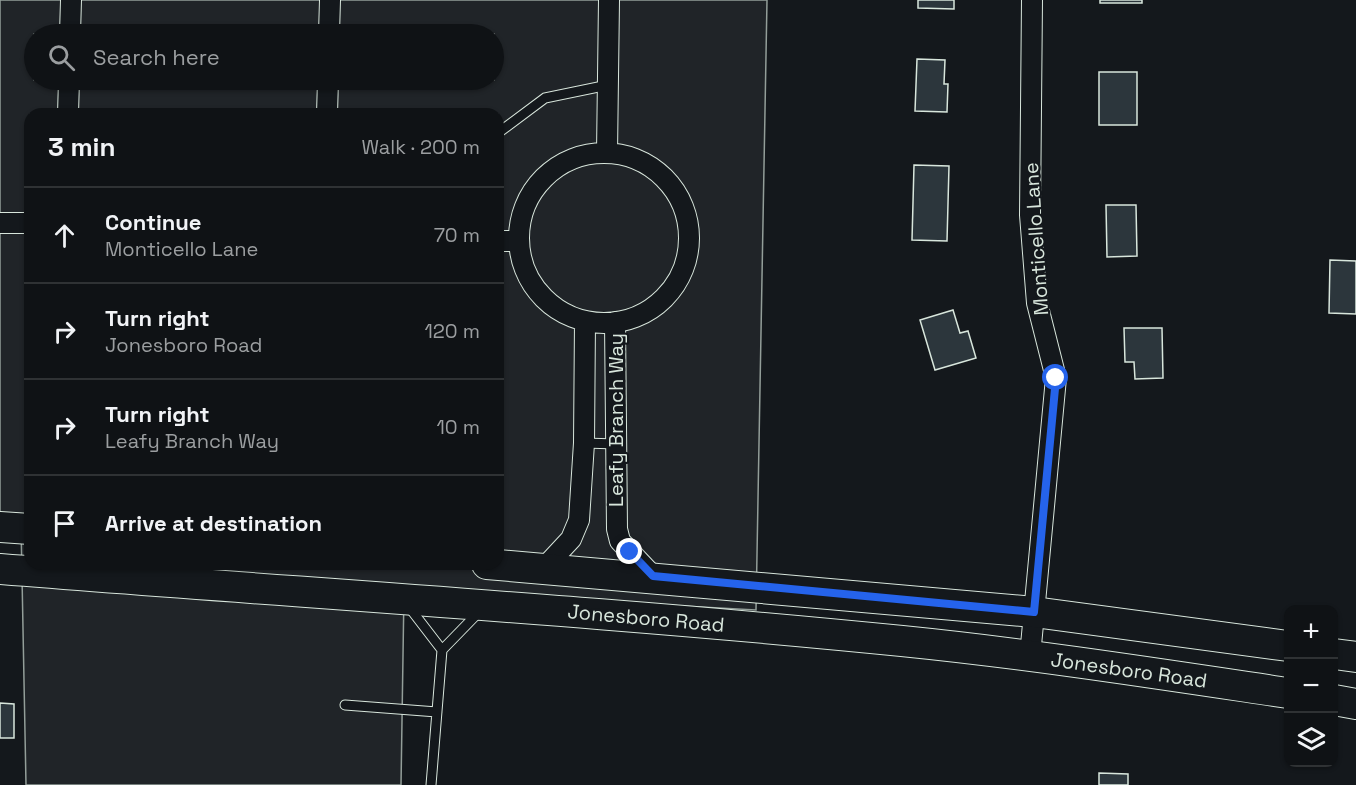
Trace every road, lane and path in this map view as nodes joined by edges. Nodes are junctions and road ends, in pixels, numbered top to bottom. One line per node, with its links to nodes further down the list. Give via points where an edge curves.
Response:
1 (71, 0): 5 (street)
2 (330, 0): 6 (street)
3 (609, 0): 7 (street)
4 (1032, 0): 32 (street, Monticello Lane, via 1030,215 1037,303 1056,378)
5 (70, 24)
6 (329, 24)
7 (608, 85): 12 (lane, via 545,98); 13 (street)
8 (69, 90): 10 (street)
9 (328, 90): 11 (street)
10 (68, 108)
11 (327, 108)
12 (504, 129)
13 (607, 153): 17 (street, via 579,156 554,168 534,188 522,213); 19 (street, via 634,158 659,172 677,194 688,219 689,248 681,274 665,298 642,314)
14 (0, 223): 15 (street)
15 (24, 223)
16 (504, 241): 17 (street)
17 (518, 241): 18 (street, via 531,283 564,313)
18 (585, 321): 19 (street); 20 (street, Leafy Branch Way)
19 (615, 322): 21 (street, Leafy Branch Way)
20 (584, 443): 21 (lane); 26 (street, Leafy Branch Way, via 576,531)
21 (617, 444): 29 (street, Leafy Branch Way, via 620,541)
22 (0, 527): 23 (main road)
23 (24, 529)
24 (504, 565): 26 (main road, Jonesboro Road)
25 (0, 568): 27 (main road, Jonesboro Road)
26 (544, 568): 29 (main road, Jonesboro Road)
27 (24, 570)
28 (28, 570): 30 (main road, Jonesboro Road)
29 (653, 576): 32 (main road, Jonesboro Road)
30 (401, 597): 31 (main road, Jonesboro Road); 34 (lane)
31 (488, 603): 34 (lane); 36 (main road, Jonesboro Road)
32 (1034, 612): 33 (main road, Jonesboro Road); 36 (street, Monticello Lane)
33 (1284, 645)
34 (442, 650): 42 (lane)
35 (1338, 655): 37 (main road)
36 (1030, 656): 38 (main road, Jonesboro Road)
37 (1356, 657)
38 (1284, 692)
39 (1338, 701): 40 (main road)
40 (1356, 704)
41 (345, 705): 42 (lane)
42 (437, 712): 43 (lane)
43 (430, 785)

